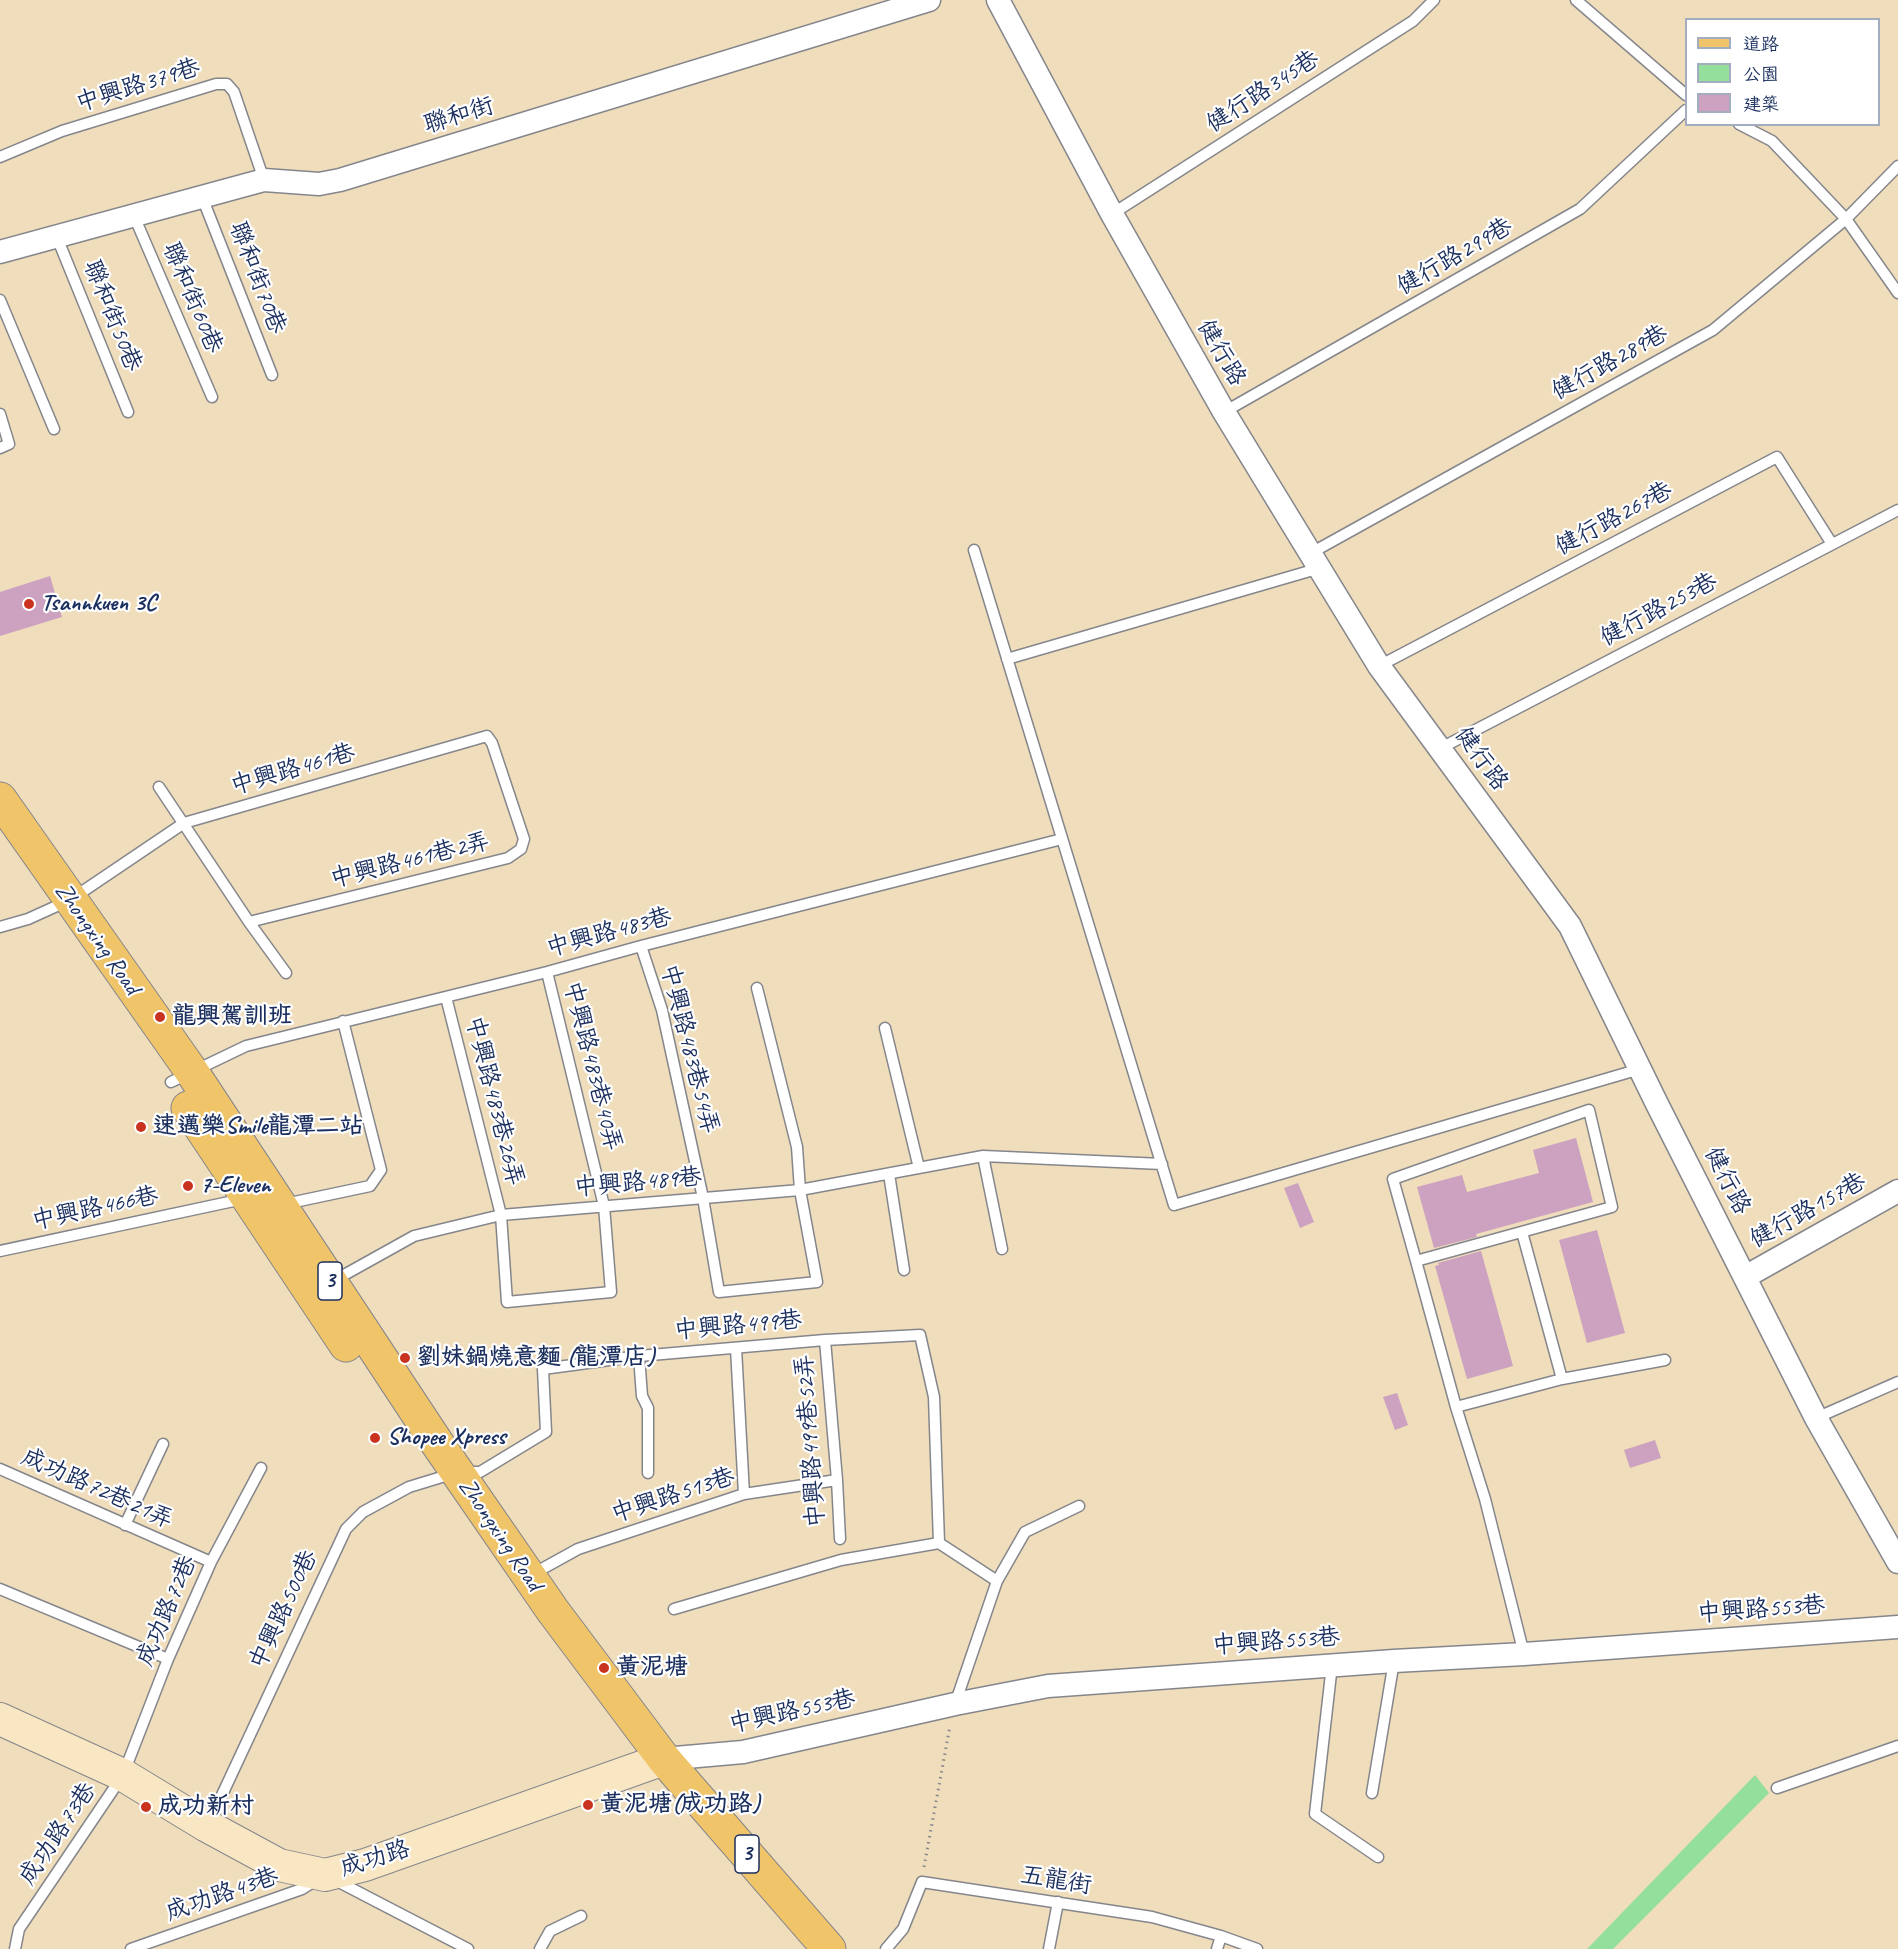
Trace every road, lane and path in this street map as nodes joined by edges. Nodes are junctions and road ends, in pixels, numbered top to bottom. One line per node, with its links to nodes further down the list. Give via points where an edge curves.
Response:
1 (929, 0): 10 (street, 聯和街, via 340,180 319,184)
2 (998, 0): 12 (street, 健行路)
3 (1434, 0): 12 (lane, 健行路345巷, via 1413,21)
4 (1576, 0): 5 (lane)
5 (1685, 94)
6 (1685, 111): 22 (lane, 健行路299巷, via 1580,209)
7 (1743, 126): 14 (lane, via 1772,141)
8 (0, 157): 10 (lane, 中興路379巷, via 62,131 216,84 227,84 234,92)
9 (1898, 166): 14 (lane, 健行路289巷)
10 (264, 180): 11 (street, 聯和街)
11 (202, 196): 13 (street, 聯和街); 19 (lane, 聯和街70巷)
12 (1112, 214): 22 (street, 健行路)
13 (134, 216): 15 (street, 聯和街); 20 (lane, 聯和街60巷)
14 (1846, 219): 17 (lane); 29 (lane, 健行路289巷, via 1713,330)
15 (56, 235): 16 (street, 聯和街); 21 (lane, 聯和街50巷)
16 (0, 252)
17 (1898, 293)
18 (0, 300): 24 (lane)
19 (272, 375)
20 (212, 397)
21 (128, 412)
22 (1224, 412): 29 (street, 健行路)
23 (0, 414): 25 (lane, via 9,444)
24 (54, 429)
25 (0, 447)
26 (1898, 510): 27 (lane, 健行路253巷)
27 (1832, 544): 31 (lane, 健行路267巷, via 1778,457); 32 (lane, 健行路253巷)
28 (974, 550): 30 (lane)
29 (1316, 560): 30 (lane, 健行路289巷); 31 (street, 健行路)
30 (1007, 659): 38 (lane)
31 (1379, 666): 32 (street, 健行路)
32 (1440, 748): 49 (street, 健行路, via 1570,926)
33 (159, 786): 36 (lane)
34 (508, 792): 36 (lane, 中興路461巷, via 488,736); 40 (lane, 中興路461巷2弄, via 524,839 521,849 508,858)
35 (0, 799): 39 (main road, Zhongxing Road / 3)
36 (184, 823): 39 (lane, 中興路461巷); 40 (lane)
37 (0, 835): 39 (main road, Zhongxing Road / 3)
38 (1062, 839): 42 (lane, 中興路483巷); 52 (lane)
39 (60, 904): 41 (lane, 中興路461巷); 50 (main road, Zhongxing Road / 3)
40 (249, 922): 44 (lane)
41 (0, 927)
42 (641, 946): 43 (lane, 中興路483巷); 58 (lane, 中興路483巷54弄, via 662,1010)
43 (547, 972): 46 (lane, 中興路483巷); 59 (lane, 中興路483巷40弄)
44 (286, 973)
45 (757, 988): 55 (lane, via 797,1148)
46 (446, 997): 47 (lane, 中興路483巷); 60 (lane, 中興路483巷26弄)
47 (343, 1021): 50 (lane, 中興路483巷, via 246,1046); 57 (lane, 中興路466巷, via 381,1170 370,1186)
48 (885, 1028): 53 (lane)
49 (1640, 1069): 52 (lane, via 1174,1205); 66 (street, 健行路)
50 (182, 1077): 57 (main road, Zhongxing Road / 3)
51 (982, 1156): 52 (lane, 中興路489巷); 53 (lane, 中興路489巷); 62 (lane)
52 (1162, 1164)
53 (919, 1168): 54 (lane, 中興路489巷)
54 (889, 1174): 55 (lane, 中興路489巷); 65 (lane)
55 (800, 1190): 58 (lane, 中興路489巷); 58 (lane, 中興路483巷54弄, via 817,1282 719,1292)
56 (1898, 1191): 66 (street, 健行路157巷)
57 (265, 1197): 63 (lane, 中興路466巷); 67 (main road, Zhongxing Road / 3)
58 (703, 1198): 59 (lane, 中興路489巷)
59 (604, 1206): 60 (lane, 中興路489巷); 68 (lane, 中興路483巷40弄, via 611,1292)
60 (501, 1215): 67 (lane, 中興路489巷, via 414,1236); 68 (lane, 中興路483巷26弄, via 507,1302)
61 (1522, 1232): 64 (lane); 64 (lane, via 1612,1207 1589,1110 1393,1179); 73 (lane)
62 (1002, 1249)
63 (0, 1251)
64 (1416, 1261): 75 (lane)
65 (904, 1270)
66 (1745, 1277): 76 (street, 健行路)
67 (322, 1289): 81 (main road, Zhongxing Road / 3)
68 (569, 1295)
69 (825, 1340): 70 (lane, 中興路499巷); 82 (lane, 中興路499巷52弄); 87 (lane, 中興路499巷, via 920,1335 934,1396)
70 (736, 1348): 71 (lane, 中興路499巷); 83 (lane)
71 (639, 1356): 80 (lane, via 642,1396 648,1408); 81 (lane, 中興路499巷, via 543,1369 546,1432 480,1472)
72 (1665, 1360): 73 (lane)
73 (1562, 1378): 75 (lane)
74 (1898, 1382): 76 (lane)
75 (1456, 1407): 95 (lane, via 1485,1499)
76 (1816, 1418): 89 (street, 健行路)
77 (163, 1444): 85 (lane)
78 (261, 1468): 88 (lane, 成功路72巷)
79 (0, 1469): 85 (lane, 成功路72巷21弄)
80 (648, 1473)
81 (448, 1475): 90 (main road, Zhongxing Road / 3); 102 (main road, Zhongxing Road / 3, via 550,1642); 106 (lane, 中興路500巷, via 409,1487 363,1512 346,1529)
82 (837, 1480): 83 (lane, 中興路513巷); 86 (lane, 中興路499巷52弄)
83 (744, 1494): 90 (lane, 中興路513巷, via 578,1549)
84 (1079, 1506): 91 (lane, via 1025,1532)
85 (125, 1525): 88 (lane, 成功路72巷21弄)
86 (840, 1539)
87 (939, 1543): 91 (lane); 93 (lane, via 841,1560)
88 (211, 1562): 96 (lane, 成功路72巷)
89 (1898, 1562)
90 (528, 1576): 102 (main road, Zhongxing Road / 3)
91 (997, 1581): 99 (lane)
92 (0, 1589): 96 (lane)
93 (674, 1609)
94 (1898, 1627): 95 (street, 中興路553巷)
95 (1524, 1654): 97 (street, 中興路553巷)
96 (168, 1659): 103 (lane, 成功路72巷)
97 (1394, 1660): 98 (street, 中興路553巷); 105 (lane)
98 (1332, 1665): 99 (street, 中興路553巷, via 1048,1686); 107 (lane, via 1314,1814)
99 (955, 1704): 102 (street, 中興路553巷, via 743,1752); 109 (path)
100 (0, 1719): 103 (street, 成功路)
101 (1898, 1746): 104 (lane)
102 (655, 1763): 108 (street, 成功路); 117 (main road, Zhongxing Road / 3, via 674,1796); 118 (main road, Zhongxing Road / 3)
103 (123, 1775): 106 (street, 成功路); 113 (lane, 成功路73巷, via 19,1929)
104 (1777, 1788)
105 (1372, 1793)
106 (207, 1826): 108 (street, 成功路, via 279,1865)
107 (1378, 1857)
108 (325, 1875): 114 (lane, 成功路43巷, via 302,1889); 115 (lane)
109 (922, 1882): 110 (lane, 五龍街); 119 (lane, via 903,1929)
110 (1058, 1902): 112 (lane, 五龍街, via 1152,1917); 120 (lane)
111 (581, 1916): 116 (lane, via 550,1931)
112 (1221, 1936): 121 (lane); 122 (lane, 五龍街)
113 (15, 1949)
114 (131, 1949)
115 (468, 1949)
116 (540, 1949)
117 (805, 1949)
118 (830, 1949)
119 (886, 1949)
120 (1049, 1949)
121 (1217, 1949)
122 (1257, 1949)

